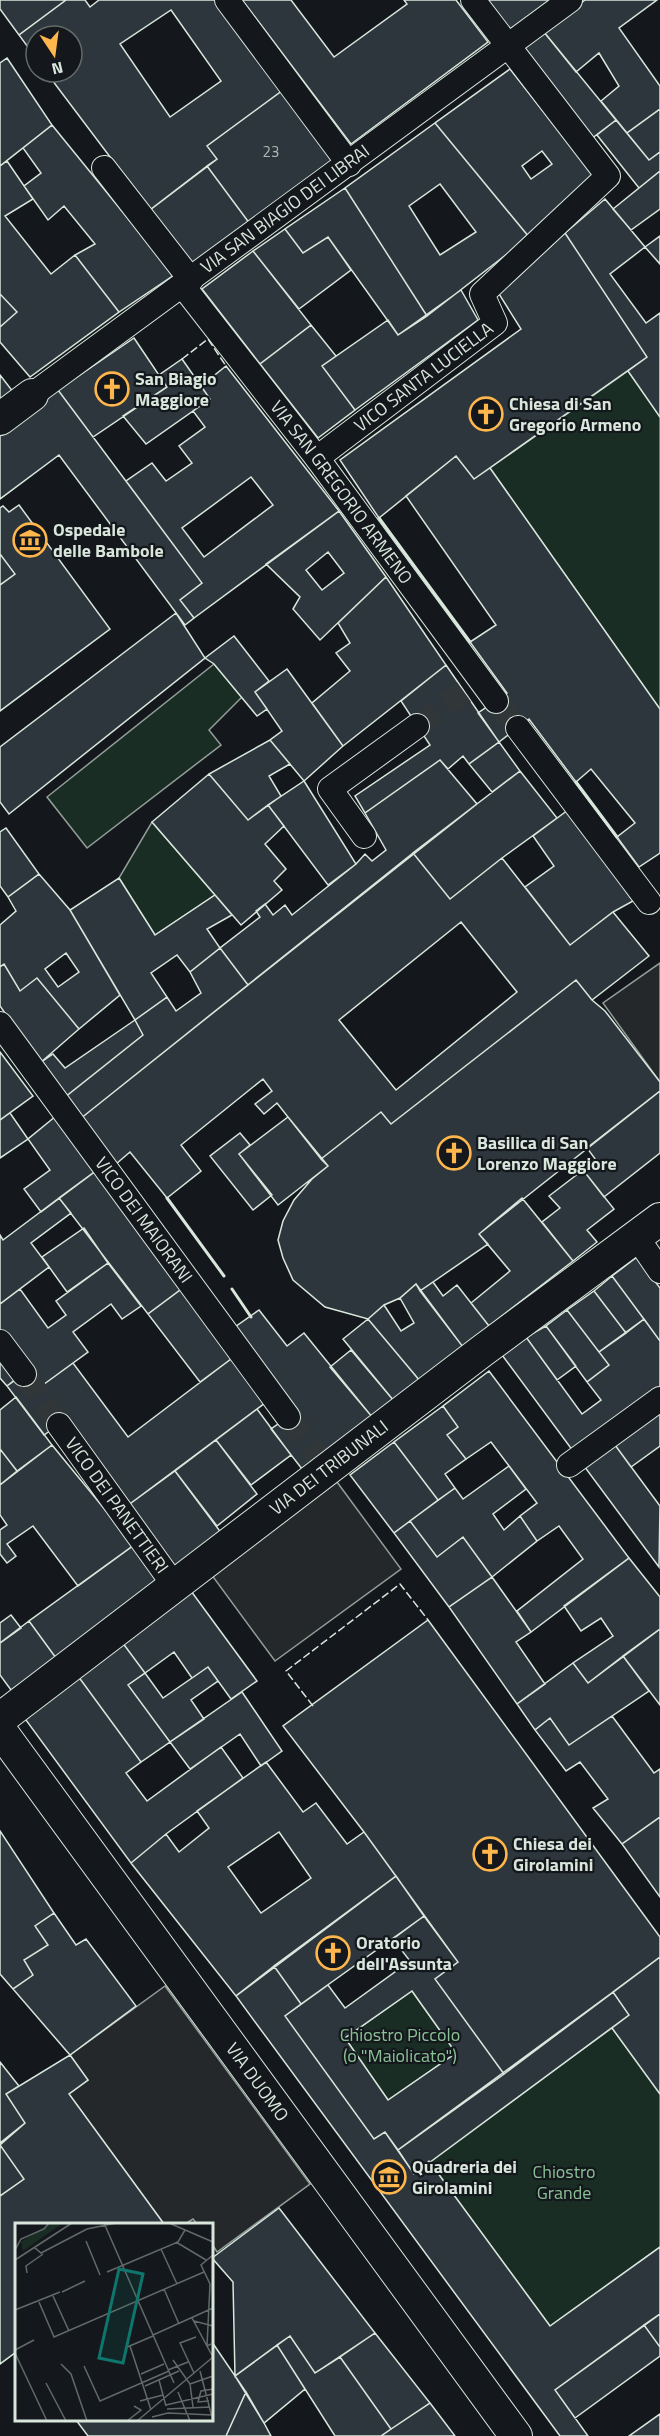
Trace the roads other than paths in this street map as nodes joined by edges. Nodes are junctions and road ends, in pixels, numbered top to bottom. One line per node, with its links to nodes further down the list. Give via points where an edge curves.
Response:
1 (227, 0): 5 (street)
2 (473, 0): 4 (street)
3 (570, 0): 4 (street, VIA SAN BIAGIO DEI LIBRAI)
4 (508, 47): 5 (street, VIA SAN BIAGIO DEI LIBRAI); 10 (street, VICO SANTA LUCIELLA, via 608,176 482,294 495,323)
5 (349, 164): 7 (street, VIA SAN BIAGIO DEI LIBRAI)
6 (104, 168): 7 (street, VIA SAN GREGORIO ARMENO)
7 (187, 283): 8 (street, VIA SAN BIAGIO DEI LIBRAI); 10 (street, VIA SAN GREGORIO ARMENO)
8 (32, 395): 9 (street, VIA SAN BIAGIO DEI LIBRAI)
9 (0, 419)
10 (317, 458): 11 (street, VIA SAN GREGORIO ARMENO, via 473,686)
11 (496, 701)
12 (417, 726): 14 (street, via 330,789)
13 (518, 729): 15 (street)
14 (364, 836)
15 (649, 902)
16 (0, 1024): 22 (street, VICO DEI MAIORANI)
17 (648, 1227): 18 (street); 25 (street, VIA DEI TRIBUNALI, via 323,1464)
18 (660, 1271)
19 (0, 1342): 20 (street)
20 (24, 1374)
21 (660, 1399): 24 (street)
22 (288, 1417)
23 (59, 1425): 25 (street, VICO DEI PANETTIERI)
24 (569, 1465)
25 (174, 1585): 26 (street, VIA DEI TRIBUNALI)
26 (0, 1719)
27 (0, 1730): 28 (street, VIA DUOMO)
28 (516, 2436)

